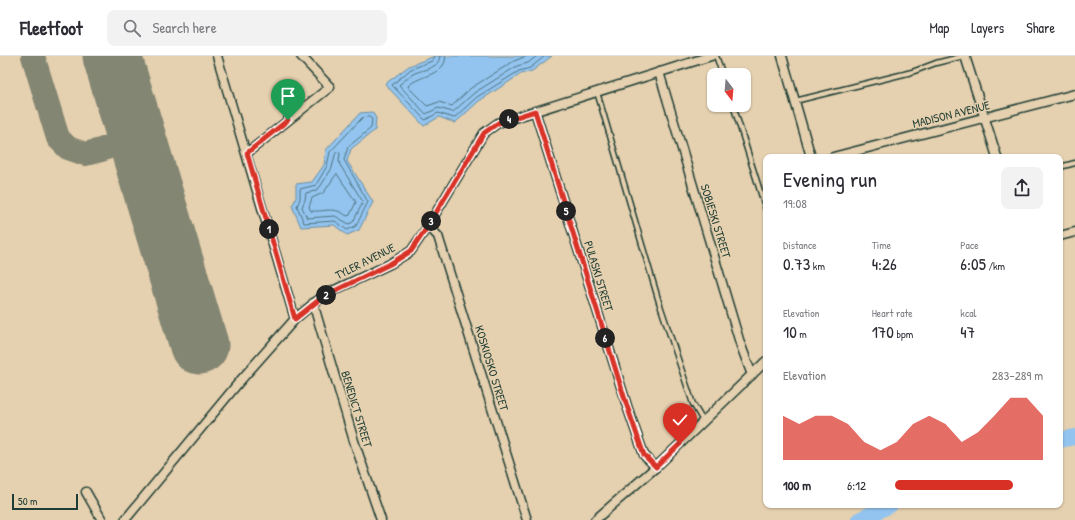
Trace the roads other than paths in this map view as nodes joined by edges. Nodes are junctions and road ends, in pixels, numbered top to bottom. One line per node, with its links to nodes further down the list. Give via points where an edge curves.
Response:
1 (217, 56): 15 (street)
2 (301, 56): 15 (street, via 330,87)
3 (711, 56): 8 (street, TYLER AVENUE)
4 (716, 56): 7 (lane)
5 (782, 56): 11 (street)
6 (964, 56): 11 (lane, via 912,72); 14 (street)
7 (720, 68)
8 (659, 72): 9 (street, TYLER AVENUE); 28 (street, SOBIESKI STREET, via 740,343)
9 (597, 92): 12 (street, TYLER AVENUE); 29 (lane, via 659,302 693,404)
10 (1075, 94): 14 (street, MADISON AVENUE)
11 (795, 101): 16 (street)
12 (535, 111): 22 (street, TYLER AVENUE, via 498,123 484,133); 30 (street, PULASKI STREET, via 627,406 644,455)
13 (735, 112): 21 (lane)
14 (984, 118): 17 (street, MADISON AVENUE); 18 (street)
15 (247, 153): 26 (street)
16 (810, 154)
17 (845, 154)
18 (996, 154)
19 (1075, 163): 20 (lane)
20 (1063, 166)
21 (763, 200)
22 (428, 226): 25 (street, TYLER AVENUE, via 411,251); 35 (street, KOSKIOSKO STREET, via 438,236)
23 (1075, 232): 24 (street)
24 (1063, 235)
25 (313, 303): 26 (street, TYLER AVENUE); 34 (street, BENEDICT STREET, via 354,441)
26 (295, 319): 33 (street, TYLER AVENUE, via 240,380)
27 (763, 364): 28 (street)
28 (752, 375): 29 (street)
29 (703, 422): 30 (street)
30 (656, 467): 36 (street)
31 (86, 492): 32 (street)
32 (102, 520)
33 (125, 520)
34 (381, 520)
35 (527, 520)
36 (595, 520)

